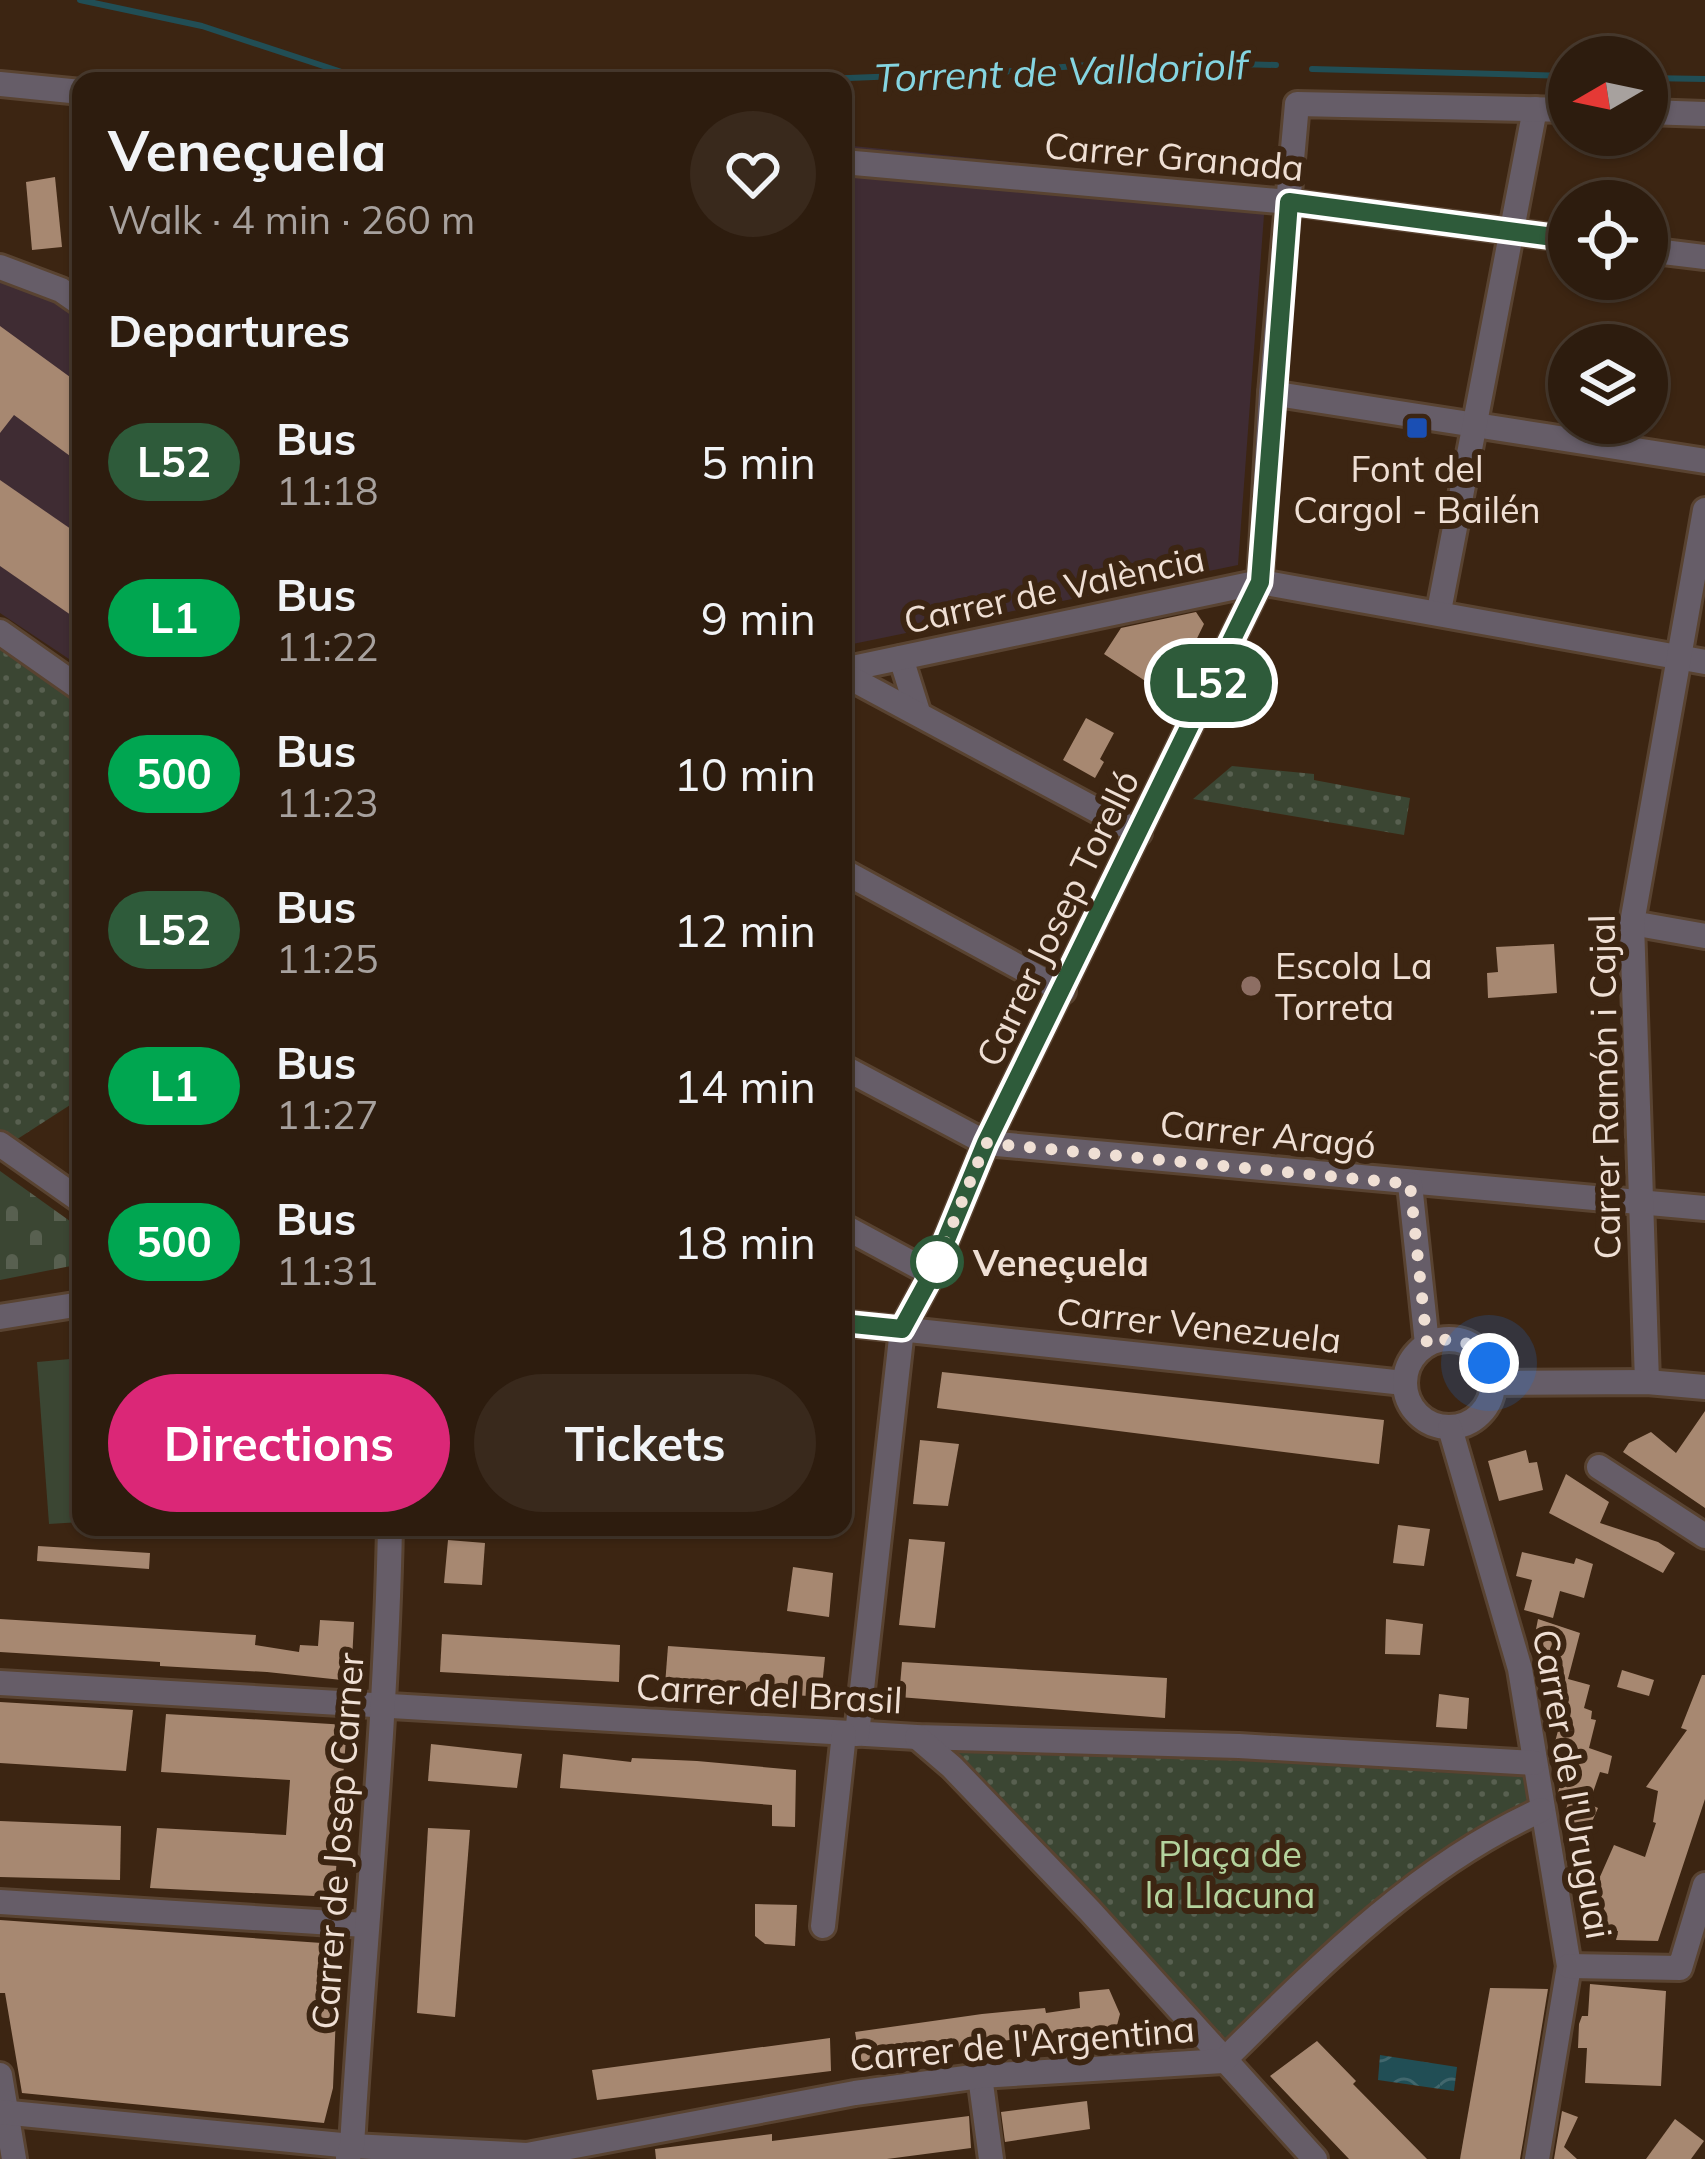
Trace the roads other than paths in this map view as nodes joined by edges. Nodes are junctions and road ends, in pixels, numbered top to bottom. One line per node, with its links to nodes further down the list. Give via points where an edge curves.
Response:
1 (0, 84): 2 (street)
2 (72, 91)
3 (1535, 109): 4 (street); 8 (street, Carrer Josep Torelló, via 1297,104); 9 (street)
4 (1548, 109)
5 (1668, 113): 6 (street)
6 (1705, 114)
7 (852, 163): 8 (street, Carrer Granada)
8 (1289, 202): 9 (street, Carrer Granada); 15 (street, Carrer Josep Torelló)
9 (1514, 232): 10 (street, Carrer Granada); 16 (street)
10 (1548, 236)
11 (1668, 253): 12 (street)
12 (1705, 257)
13 (0, 267): 14 (street)
14 (72, 298)
15 (1271, 393): 16 (street); 19 (street, Carrer Josep Torelló)
16 (1474, 426): 17 (street); 20 (street)
17 (1705, 461)
18 (1705, 510): 22 (street, Carrer Ramón i Cajal)
19 (1260, 582): 20 (street, Carrer de València); 23 (street, Carrer de València); 29 (street, Carrer Josep Torelló)
20 (1439, 611): 22 (street, Carrer de València)
21 (0, 632): 27 (street)
22 (1677, 656): 24 (street, Carrer de València); 31 (street, Carrer Ramón i Cajal)
23 (901, 658): 25 (street, Carrer de València); 28 (street)
24 (1705, 662)
25 (852, 670)
26 (852, 677): 28 (street)
27 (72, 683)
28 (917, 712): 29 (street)
29 (1139, 832): 33 (street, Carrer Josep Torelló)
30 (852, 876): 33 (street)
31 (1633, 923): 32 (street); 39 (street, Carrer Ramón i Cajal)
32 (1705, 936)
33 (1063, 992): 35 (street, Carrer Josep Torelló)
34 (852, 1071): 35 (street, Carrer Aragó)
35 (986, 1143): 37 (street, Carrer Aragó); 42 (street, Carrer Josep Torelló)
36 (0, 1144): 38 (street)
37 (1410, 1184): 39 (street, Carrer Aragó); 47 (street)
38 (72, 1195)
39 (1642, 1203): 40 (street, Carrer Aragó); 48 (street, Carrer Ramón i Cajal)
40 (1705, 1208)
41 (852, 1231): 42 (street)
42 (932, 1274): 46 (street, Carrer Josep Torelló)
43 (72, 1306): 44 (street)
44 (0, 1318)
45 (852, 1324): 46 (street, Carrer Venezuela)
46 (902, 1329): 49 (street, Carrer Venezuela); 58 (street)
47 (1427, 1344): 49 (street); 50 (street, via 1466,1342 1489,1363)
48 (1647, 1382): 50 (street); 51 (street)
49 (1404, 1383): 52 (street, via 1420,1417)
50 (1494, 1383): 52 (street, via 1484,1412)
51 (1705, 1387)
52 (1450, 1428): 60 (street, Carrer de l'Uruguai, via 1520,1669)
53 (1599, 1467): 55 (street)
54 (390, 1536): 57 (street, Carrer de Josep Carner)
55 (1705, 1536)
56 (0, 1684): 57 (street, Carrer del Brasil)
57 (386, 1705): 58 (street, Carrer del Brasil); 64 (street, Carrer de Josep Carner)
58 (851, 1734): 59 (street, Carrer del Brasil); 65 (street)
59 (916, 1738): 60 (street, Carrer del Brasil); 67 (street, via 1075,1894)
60 (1534, 1763): 61 (street, Carrer de l'Uruguai)
61 (1541, 1810): 66 (street, Carrer de l'Uruguai); 67 (street, Carrer de l'Argentina, via 1489,1833 1337,1949)
62 (1705, 1885): 66 (street, via 1680,1968)
63 (0, 1902): 64 (street)
64 (365, 1925): 71 (street, Carrer de Josep Carner)
65 (824, 1926)
66 (1569, 1966): 76 (street, Carrer de l'Uruguai)
67 (1223, 2061): 69 (street, Carrer de l'Argentina); 75 (street)
68 (0, 2074): 70 (street)
69 (980, 2076): 72 (street, Carrer de l'Argentina); 74 (street)
70 (4, 2112): 71 (street, Carrer de l'Argentina); 73 (street)
71 (350, 2152): 72 (street, Carrer de l'Argentina)
72 (527, 2157)
73 (14, 2159)
74 (992, 2159)
75 (1315, 2159)
76 (1537, 2159)

